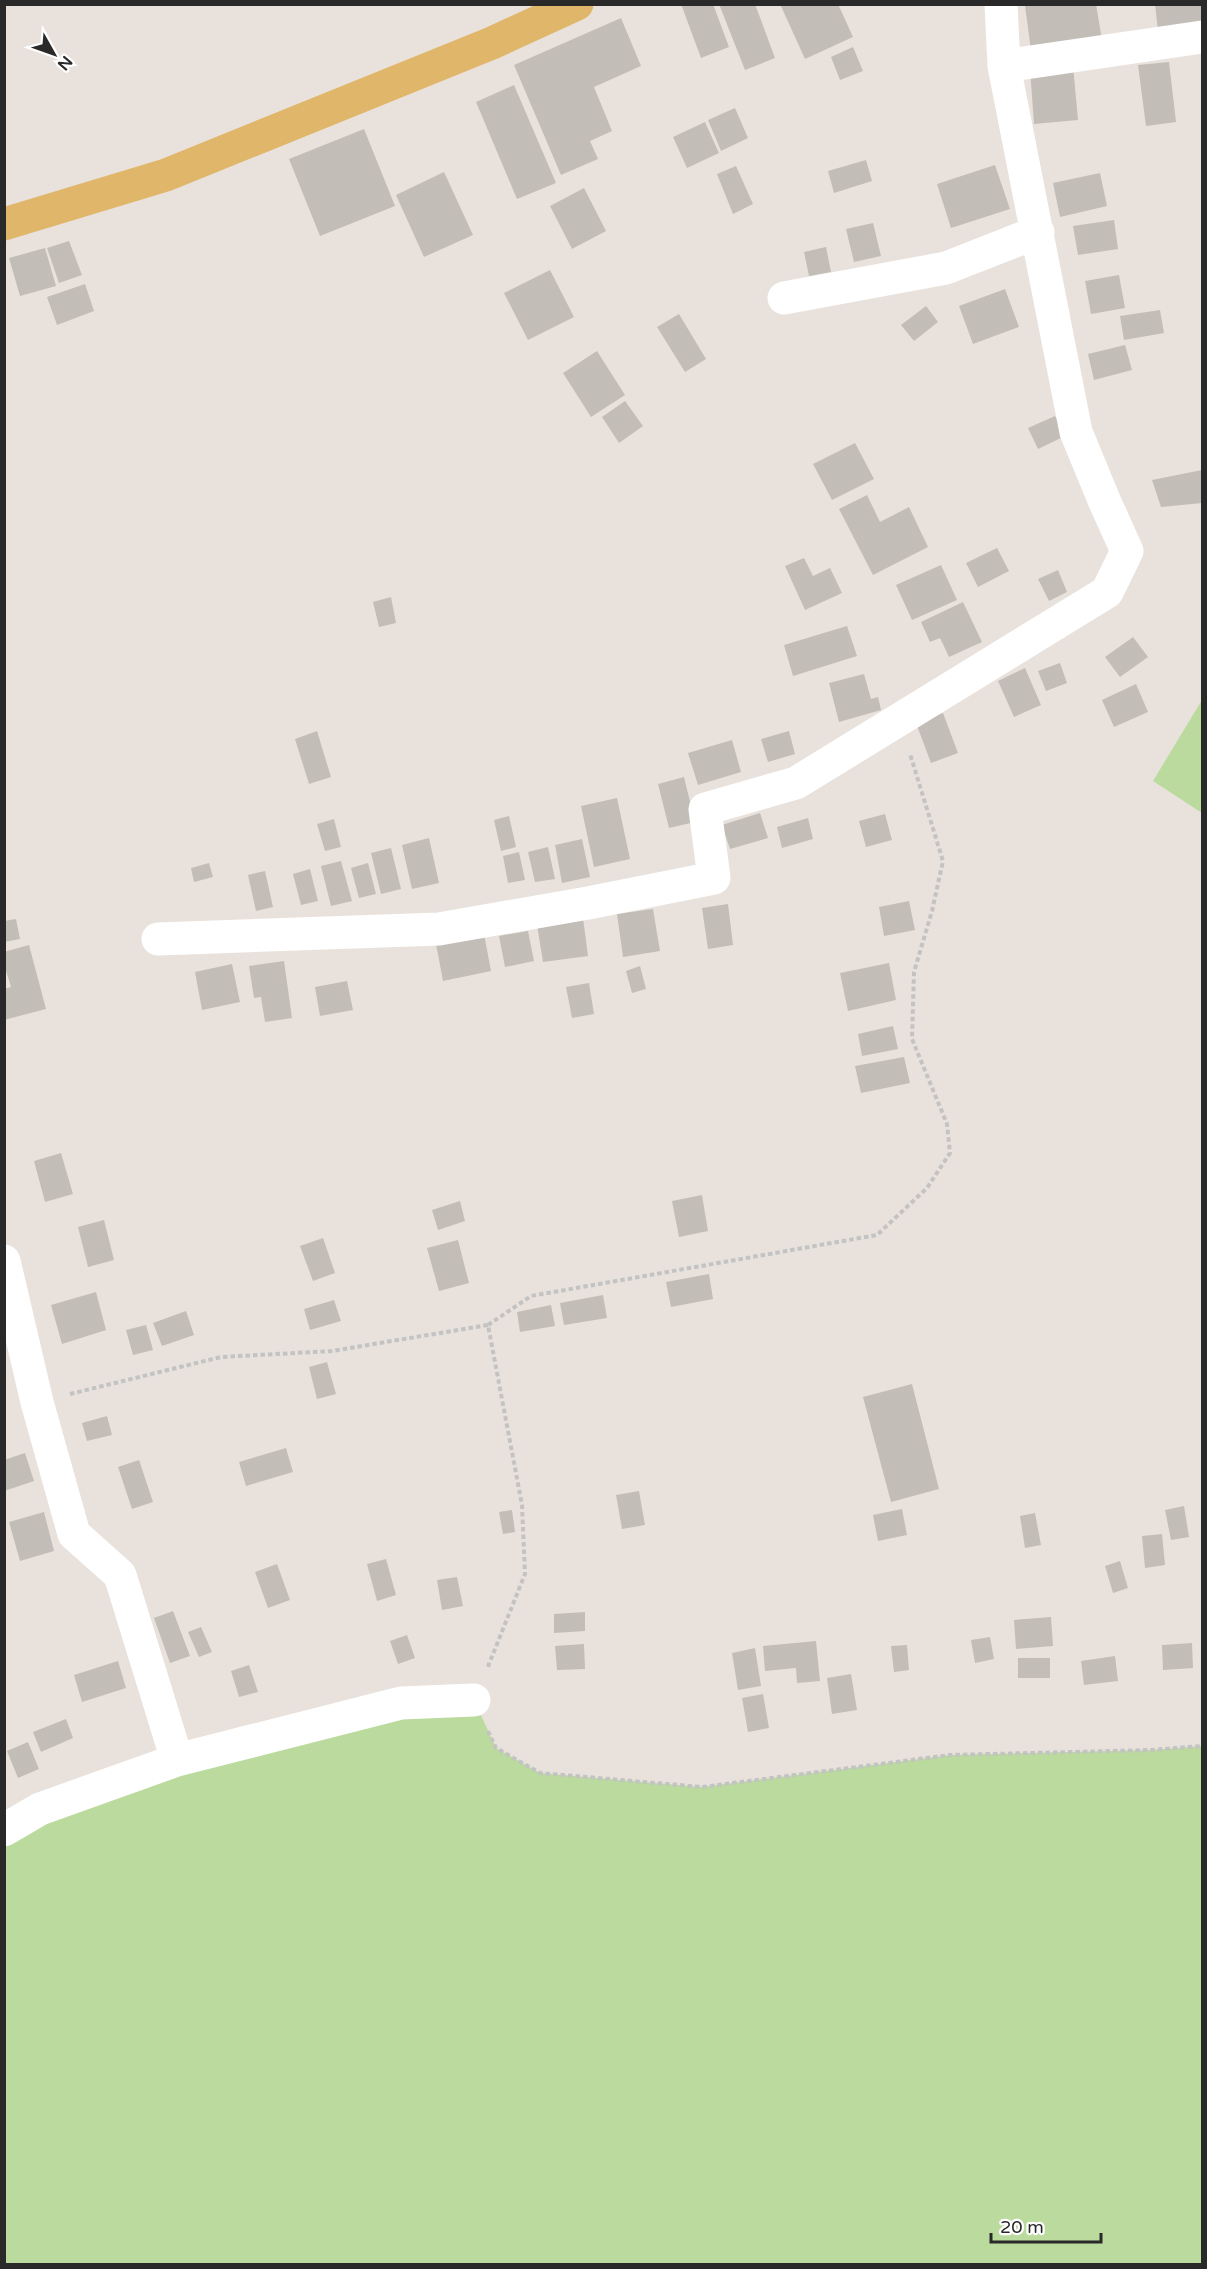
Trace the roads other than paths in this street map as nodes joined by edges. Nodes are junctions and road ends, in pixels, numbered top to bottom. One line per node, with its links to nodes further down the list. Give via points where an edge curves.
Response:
1 (577, 4): 5 (main road, via 492,43 166,175)
2 (1001, 4): 4 (street)
3 (1203, 37): 4 (street)
4 (1004, 66): 6 (street)
5 (4, 224)
6 (1038, 232): 7 (street, via 946,268); 8 (street, via 1076,432 1127,551 1107,592 796,783 705,809 714,878 439,928)
7 (783, 298)
8 (158, 939)
9 (4, 1261): 11 (street, via 37,1402 74,1534 120,1575)
10 (474, 1700): 11 (street, via 401,1703)
11 (177, 1760): 12 (street, via 40,1809)
12 (4, 1830)

